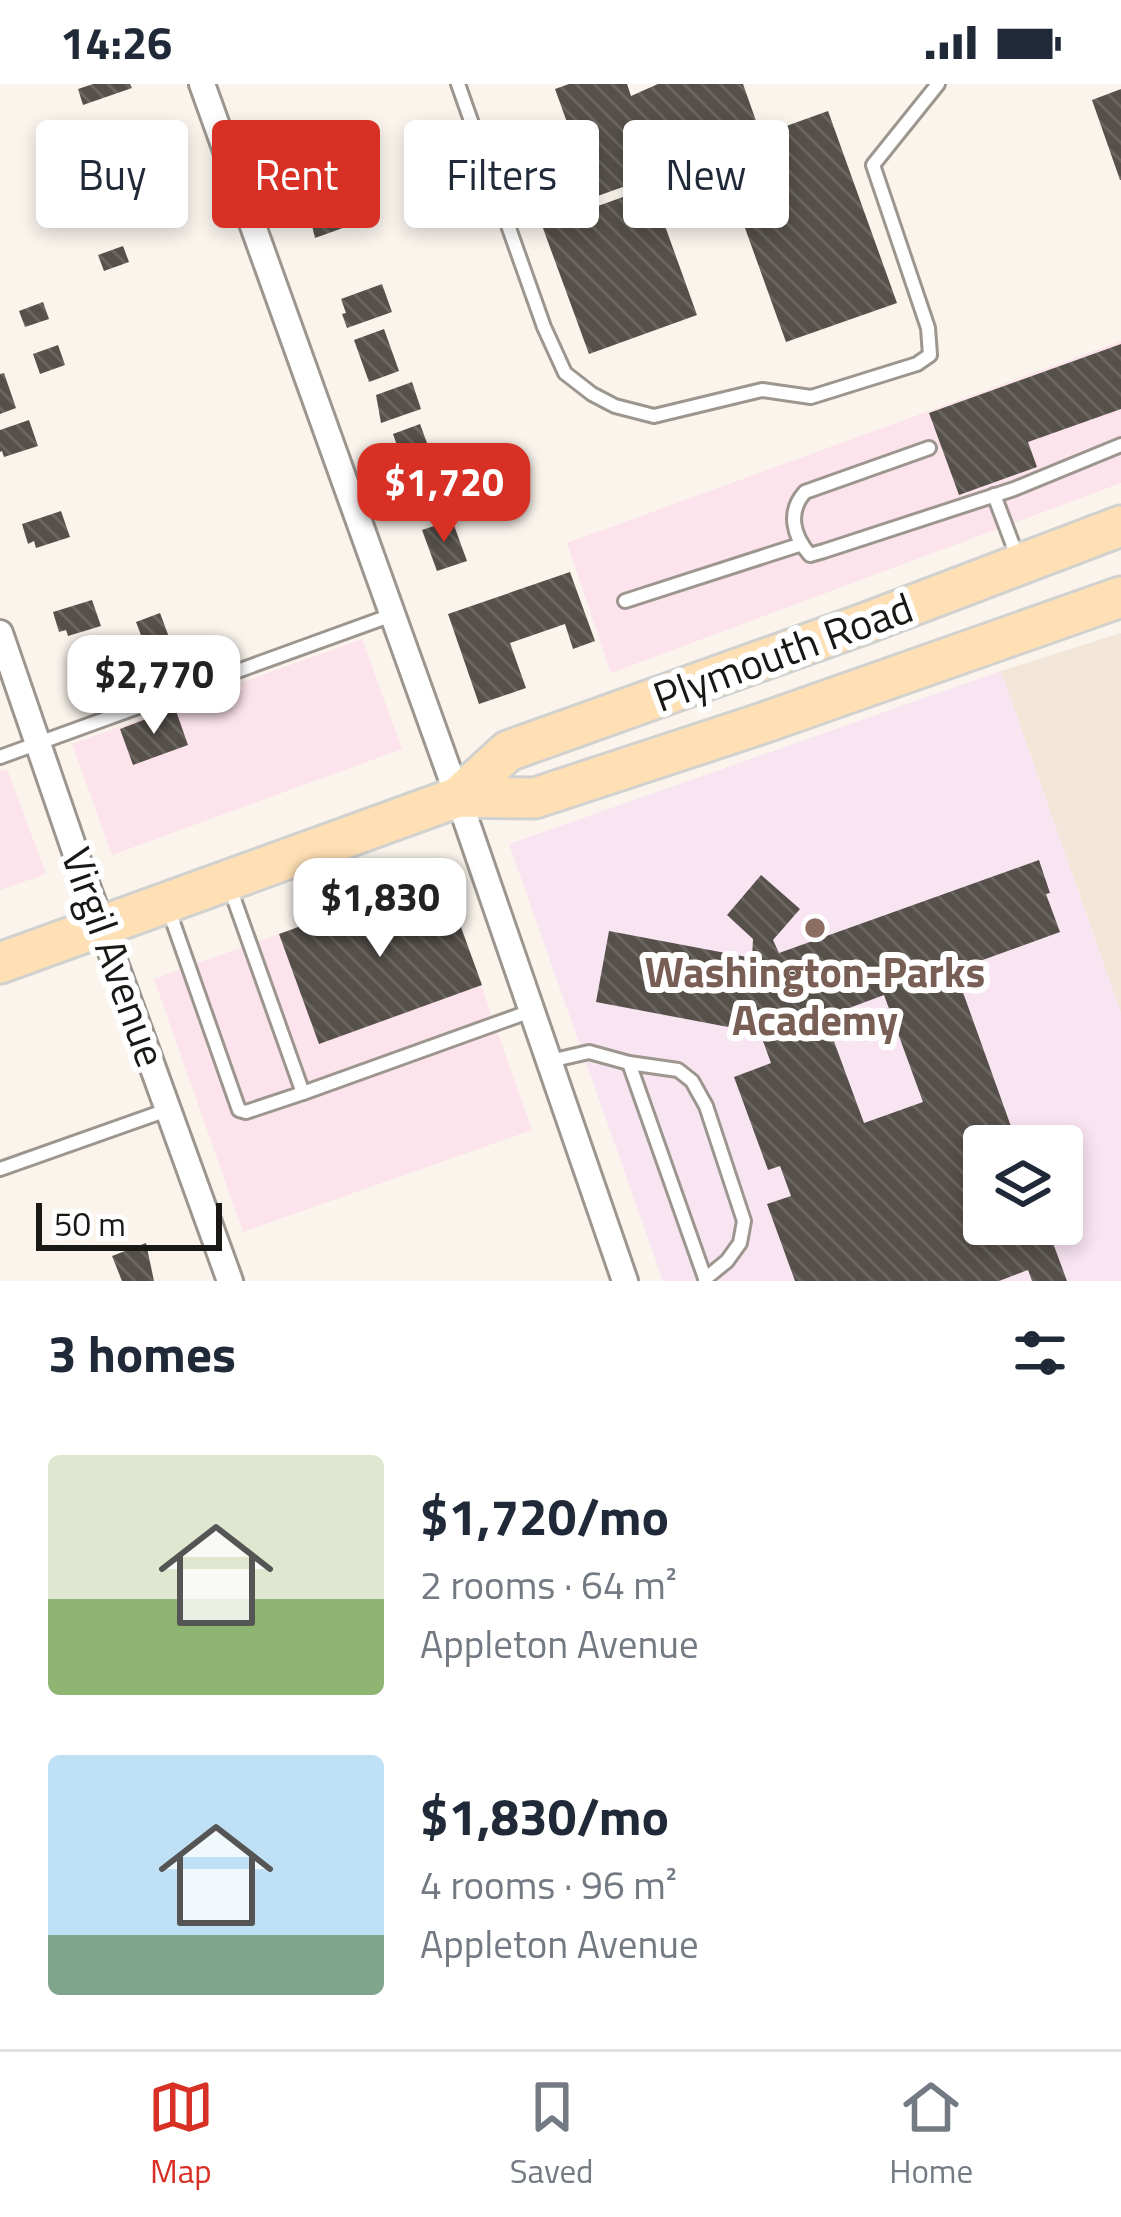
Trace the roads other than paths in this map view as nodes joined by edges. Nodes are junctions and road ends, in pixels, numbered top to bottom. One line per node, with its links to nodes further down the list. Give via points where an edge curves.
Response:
1 (202, 84): 12 (street)
2 (458, 84): 3 (lane, via 565,373 615,406 654,416 762,390 811,397 931,355 873,165)
3 (938, 84)
4 (1121, 445): 6 (lane)
5 (929, 448): 8 (lane, via 805,492 793,515)
6 (994, 495): 8 (lane, via 824,551 810,554); 9 (lane)
7 (1121, 526): 9 (main road, Plymouth Road)
8 (802, 544): 11 (lane)
9 (1020, 564): 16 (main road, Plymouth Road, via 508,751)
10 (1121, 597): 16 (main road, Plymouth Road, via 535,798)
11 (626, 602)
12 (393, 615): 14 (lane); 16 (street)
13 (0, 633): 14 (street, Virgil Avenue)
14 (39, 743): 15 (lane); 19 (street, Virgil Avenue)
15 (0, 758)
16 (458, 797): 17 (main road, Plymouth Road); 21 (street)
17 (227, 880): 18 (main road, Plymouth Road); 24 (lane)
18 (166, 902): 19 (main road, Plymouth Road); 24 (lane, via 239,1110)
19 (103, 926): 20 (main road, Plymouth Road); 25 (street, Virgil Avenue)
20 (0, 962)
21 (531, 1011): 22 (street); 24 (lane)
22 (549, 1061): 23 (lane, via 589,1052); 29 (street)
23 (629, 1063): 27 (lane); 27 (lane, via 678,1070 706,1106 744,1221 740,1243)
24 (303, 1093)
25 (169, 1109): 26 (lane); 28 (street, Virgil Avenue)
26 (0, 1169)
27 (706, 1280)
28 (230, 1281)
29 (625, 1281)

